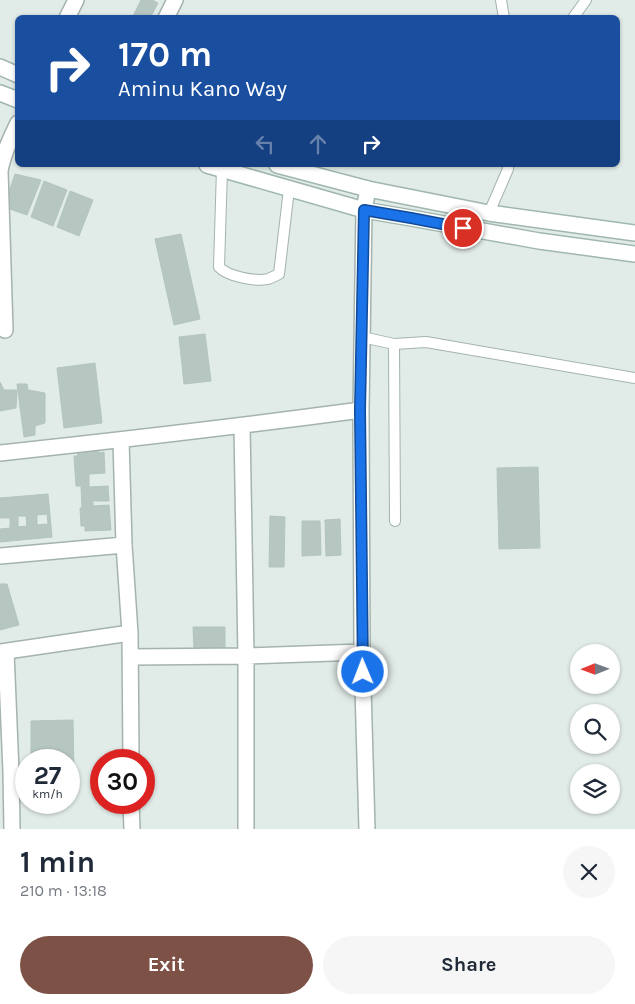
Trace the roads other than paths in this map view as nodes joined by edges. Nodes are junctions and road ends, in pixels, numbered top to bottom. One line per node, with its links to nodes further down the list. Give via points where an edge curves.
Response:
1 (76, 0): 5 (street)
2 (175, 0): 6 (street)
3 (501, 0): 7 (lane)
4 (586, 0): 8 (lane)
5 (68, 15)
6 (168, 15)
7 (504, 15)
8 (576, 15)
9 (0, 67): 10 (street)
10 (15, 74)
11 (0, 93): 12 (street)
12 (15, 99)
13 (15, 129): 23 (street, via 0,171)
14 (215, 167): 17 (street); 17 (lane, via 219,267 251,280 268,279 279,274)
15 (285, 167): 18 (street)
16 (508, 167): 20 (lane)
17 (290, 189): 19 (street)
18 (368, 189): 19 (street); 20 (street)
19 (364, 210): 22 (street, via 539,241); 24 (street)
20 (489, 213): 21 (street)
21 (635, 233)
22 (635, 254)
23 (5, 330)
24 (362, 338): 25 (lane); 27 (street)
25 (394, 344): 26 (lane, via 426,342); 31 (lane)
26 (635, 378)
27 (360, 410): 28 (street); 36 (street)
28 (242, 426): 29 (street); 37 (street)
29 (121, 440): 30 (street); 32 (street)
30 (0, 453)
31 (395, 521)
32 (124, 544): 33 (street); 34 (street)
33 (0, 556)
34 (130, 633): 35 (street); 38 (street)
35 (3, 652): 40 (street)
36 (362, 652): 37 (street); 45 (street)
37 (246, 656): 38 (street); 44 (street)
38 (130, 657): 39 (street)
39 (131, 749)
40 (6, 773): 42 (street)
41 (131, 814): 43 (street)
42 (12, 829)
43 (132, 829)
44 (246, 829)
45 (367, 829)

